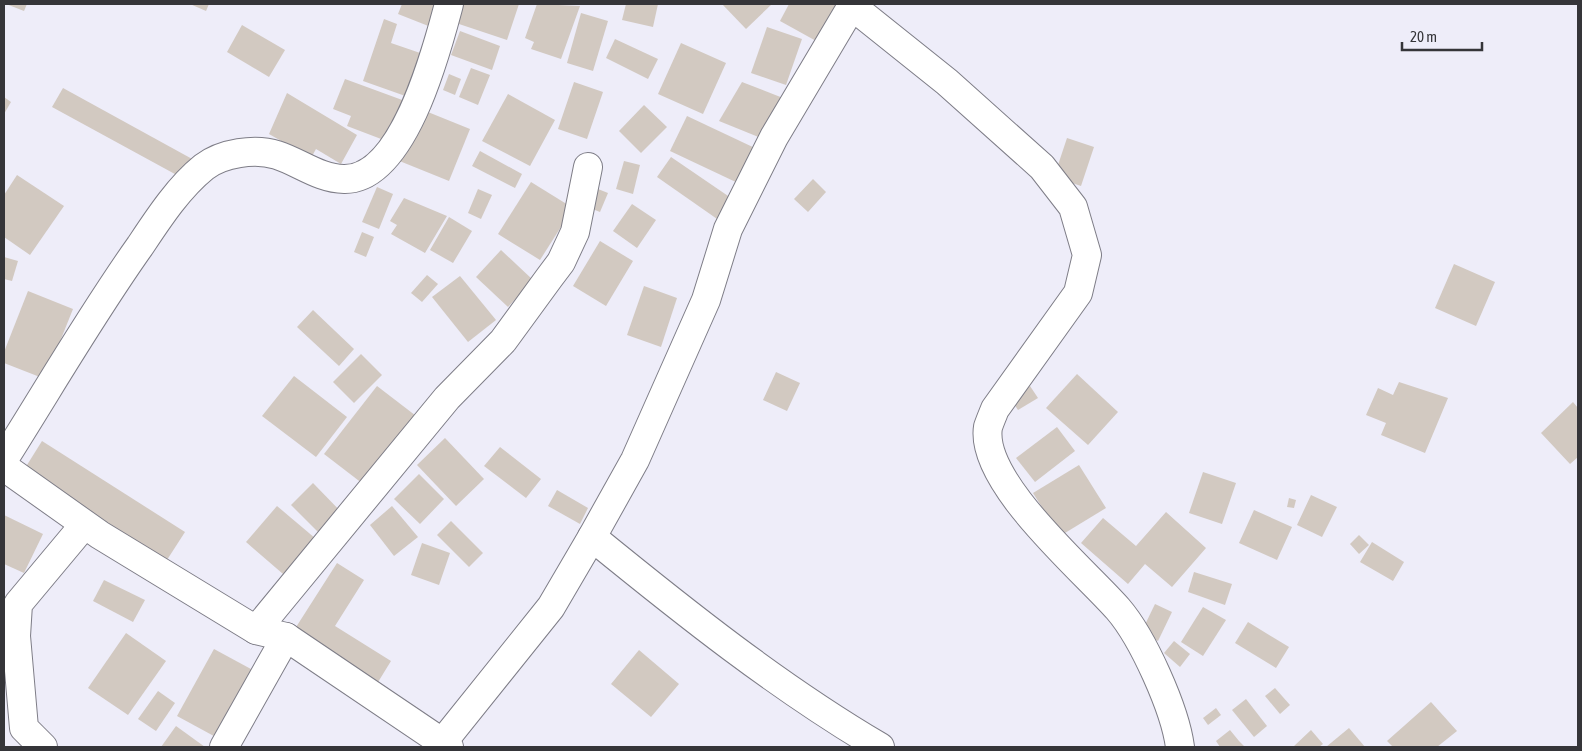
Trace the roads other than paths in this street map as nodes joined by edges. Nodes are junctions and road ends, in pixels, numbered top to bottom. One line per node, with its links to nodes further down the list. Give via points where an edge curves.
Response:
1 (449, 4): 4 (street, via 421,95 394,146 365,174 346,179 330,177 276,154 257,153 221,158 204,167 168,205 122,271)
2 (852, 5): 7 (street, via 744,195 728,229 702,308 635,460); 14 (street, via 947,82 1042,167 1073,208 1087,256 1078,292 995,409 988,428 990,447 1005,484 1031,517 1119,610 1142,647 1167,700)
3 (588, 166): 8 (street, via 575,232 561,262 503,341 447,398)
4 (4, 460)
5 (4, 467): 6 (street)
6 (84, 525): 8 (street); 11 (street, via 18,604 16,636 24,728)
7 (592, 537): 10 (street, via 551,607); 13 (street, via 728,644 803,698)
8 (256, 630): 9 (street)
9 (286, 637): 10 (street); 12 (street)
10 (445, 745)
11 (43, 747)
12 (224, 747)
13 (880, 747)
14 (1180, 747)

